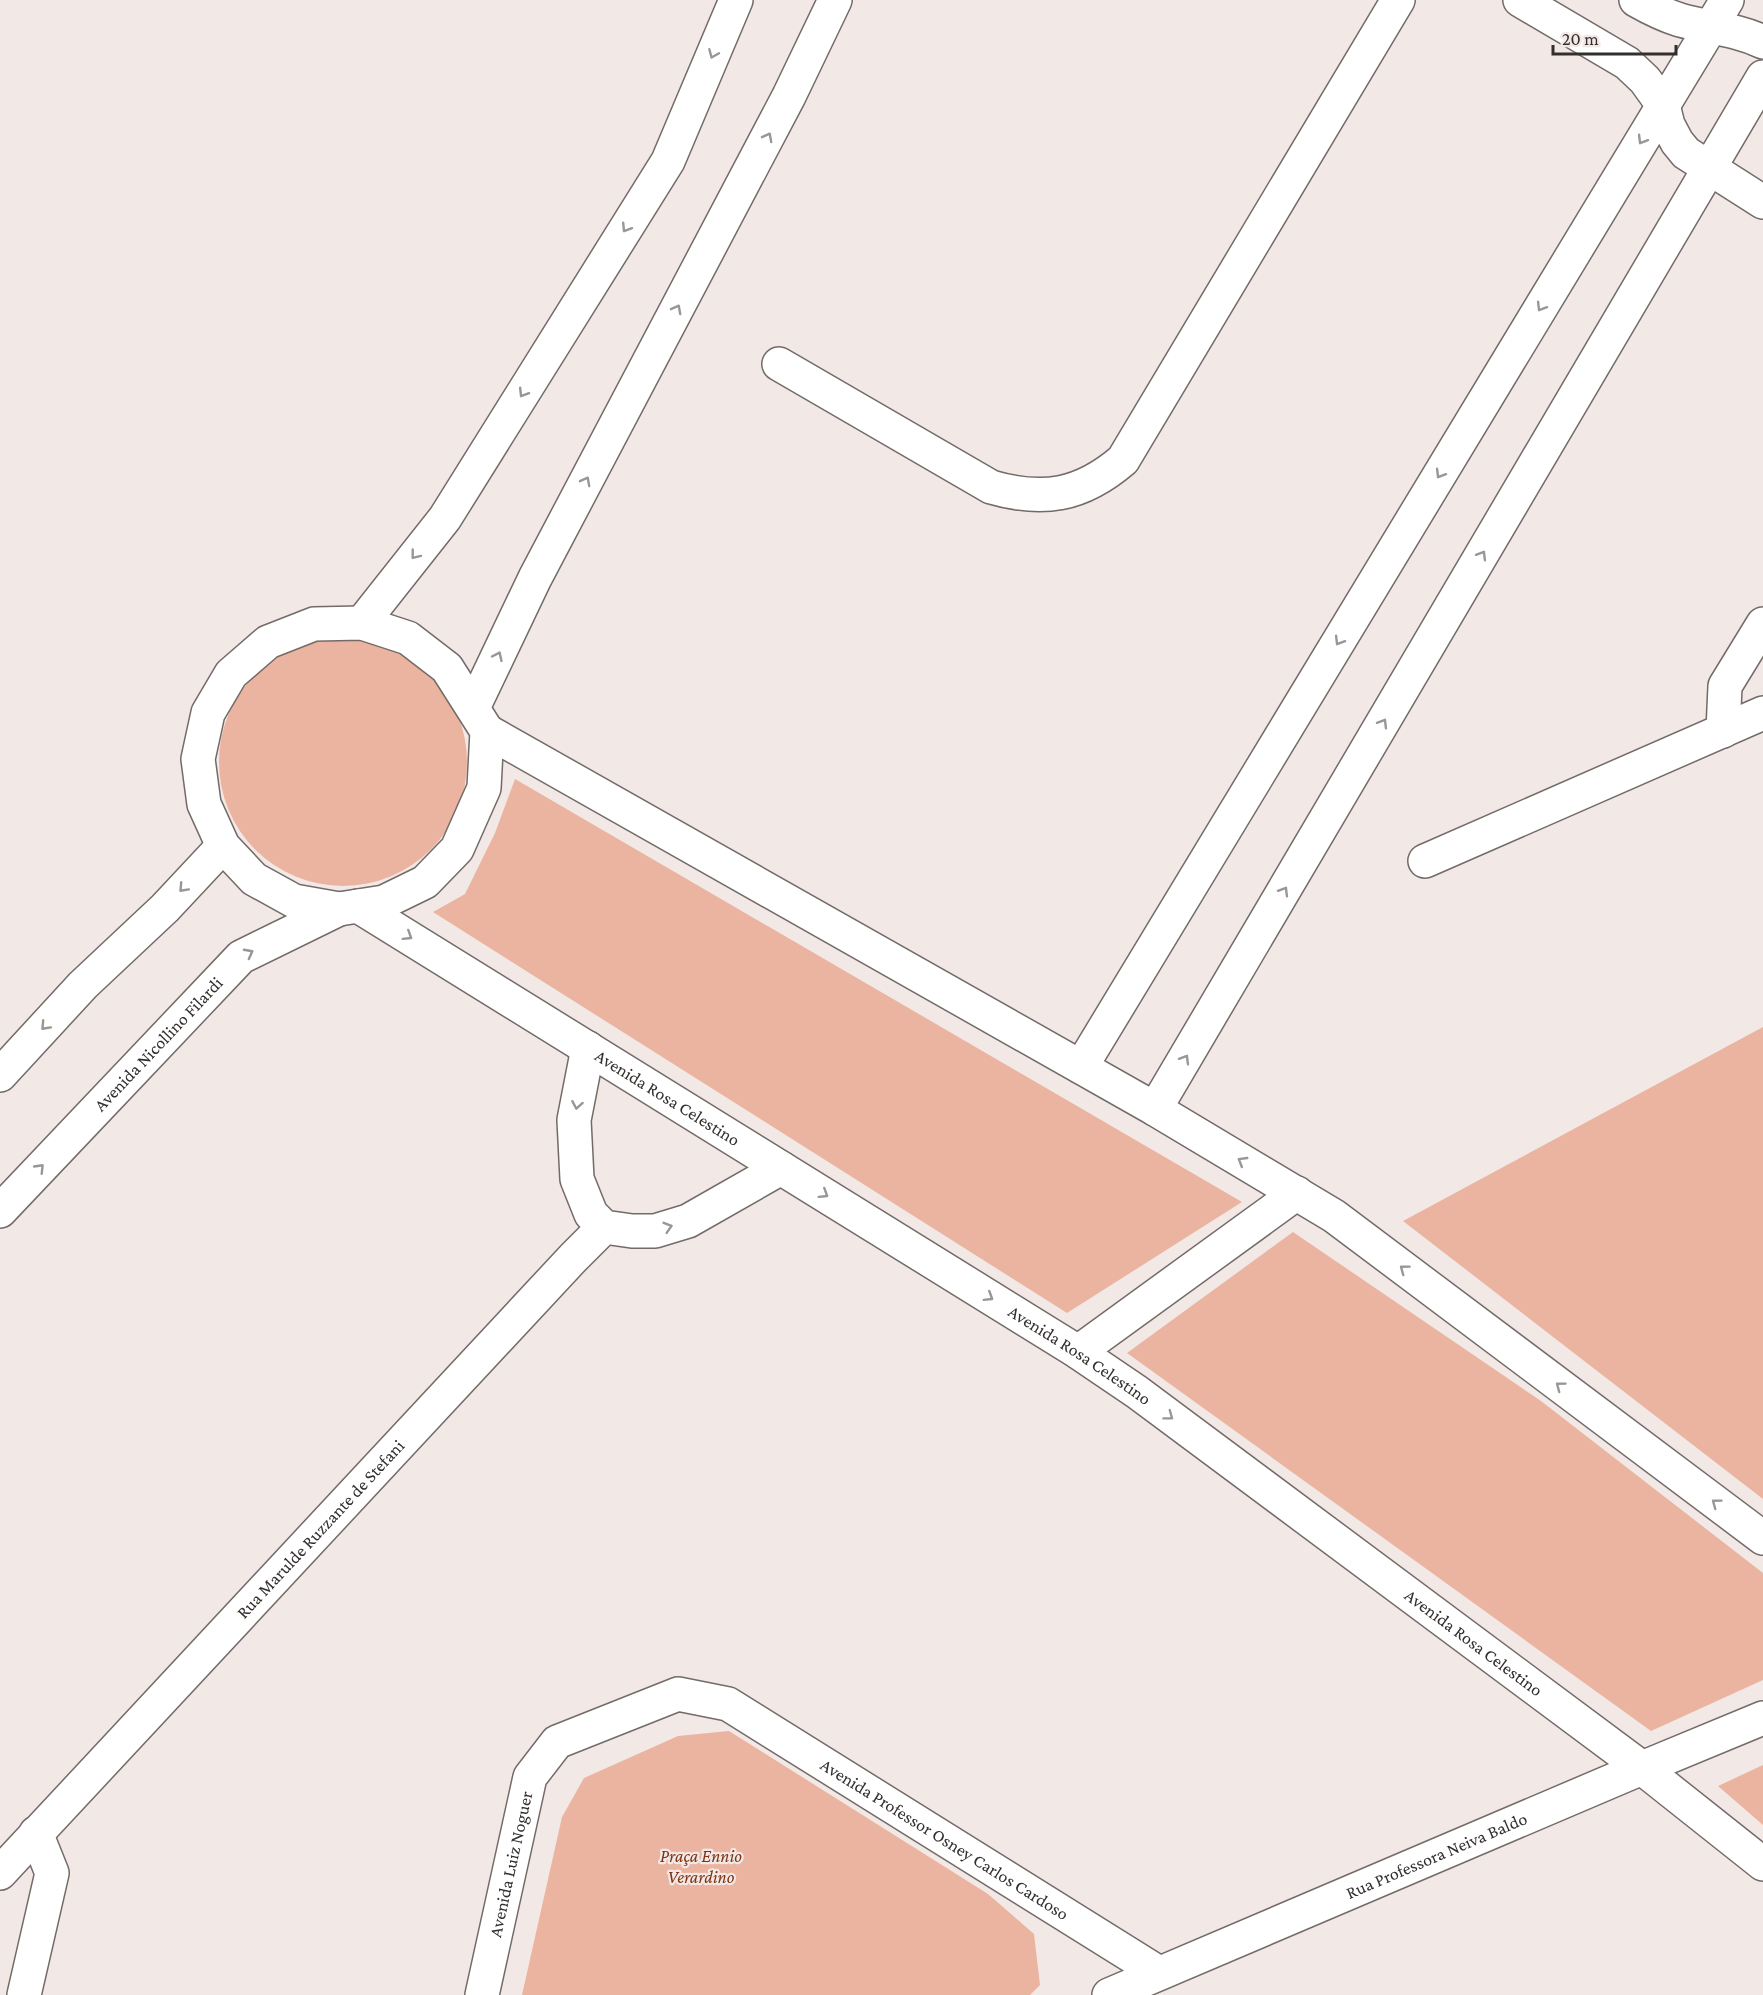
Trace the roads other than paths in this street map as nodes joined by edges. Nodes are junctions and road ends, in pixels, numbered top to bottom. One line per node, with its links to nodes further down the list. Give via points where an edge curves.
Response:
1 (736, 0): 13 (street, one-way to 13, via 668,161 445,518)
2 (835, 0): 16 (street, one-way to 2, via 535,578 784,106)
3 (1398, 0): 12 (street, via 1123,460 1105,475 1064,493 1039,496 991,487)
4 (1520, 0): 9 (street, via 1627,63)
5 (1636, 0): 6 (street, via 1679,20)
6 (1718, 13): 7 (street); 9 (street)
7 (1763, 42)
8 (1763, 78): 10 (street)
9 (1663, 105): 10 (street, via 1677,142); 22 (street, one-way to 22)
10 (1710, 169): 11 (street); 24 (street, one-way to 10)
11 (1758, 191)
12 (779, 364)
13 (362, 623): 16 (street, via 408,638 447,668); 18 (street, via 314,624 268,642 231,674 208,713 198,759 204,804)
14 (1763, 624): 17 (street, via 1725,686)
15 (1763, 714): 17 (street)
16 (480, 719): 20 (street, via 484,788 457,849 425,882 384,902); 22 (street)
17 (1723, 731): 19 (street)
18 (223, 846): 20 (street, via 254,879 294,901); 23 (street, one-way to 23)
19 (1425, 861)
20 (349, 907): 21 (street, Avenida Rosa Celestino, one-way to 21); 27 (street, Avenida Nicollino Filardi, one-way to 20, via 242,957)
21 (588, 1048): 25 (street, Avenida Rosa Celestino); 28 (street, one-way to 28, via 574,1120 577,1179 591,1214)
22 (1081, 1067): 24 (street)
23 (0, 1075)
24 (1155, 1109): 26 (street, one-way to 24)
25 (781, 1168): 28 (street, one-way to 25, via 655,1231 688,1221); 29 (street, Avenida Rosa Celestino, one-way to 29)
26 (1297, 1193): 29 (street); 30 (street, one-way to 26, via 1334,1216)
27 (0, 1211)
28 (604, 1227): 34 (street, Rua Marulde Ruzzante de Stefani)
29 (1078, 1352): 33 (street, Avenida Rosa Celestino, one-way to 33)
30 (1763, 1538)
31 (728, 1704): 37 (street, Avenida Professor Osney Carlos Cardoso); 39 (street, Avenida Luiz Noguer, via 678,1694 557,1742 530,1778)
32 (1763, 1718): 33 (street, Rua Professora Neiva Baldo)
33 (1642, 1768): 35 (street, Avenida Rosa Celestino); 37 (street, Rua Professora Neiva Baldo)
34 (36, 1833): 36 (street, Rua Marulde Ruzzante de Stefani); 38 (street, via 51,1874)
35 (1763, 1864)
36 (0, 1873)
37 (1159, 1973): 40 (street, Rua Professora Neiva Baldo)
38 (24, 1995)
39 (482, 1995)
40 (1109, 1995)

